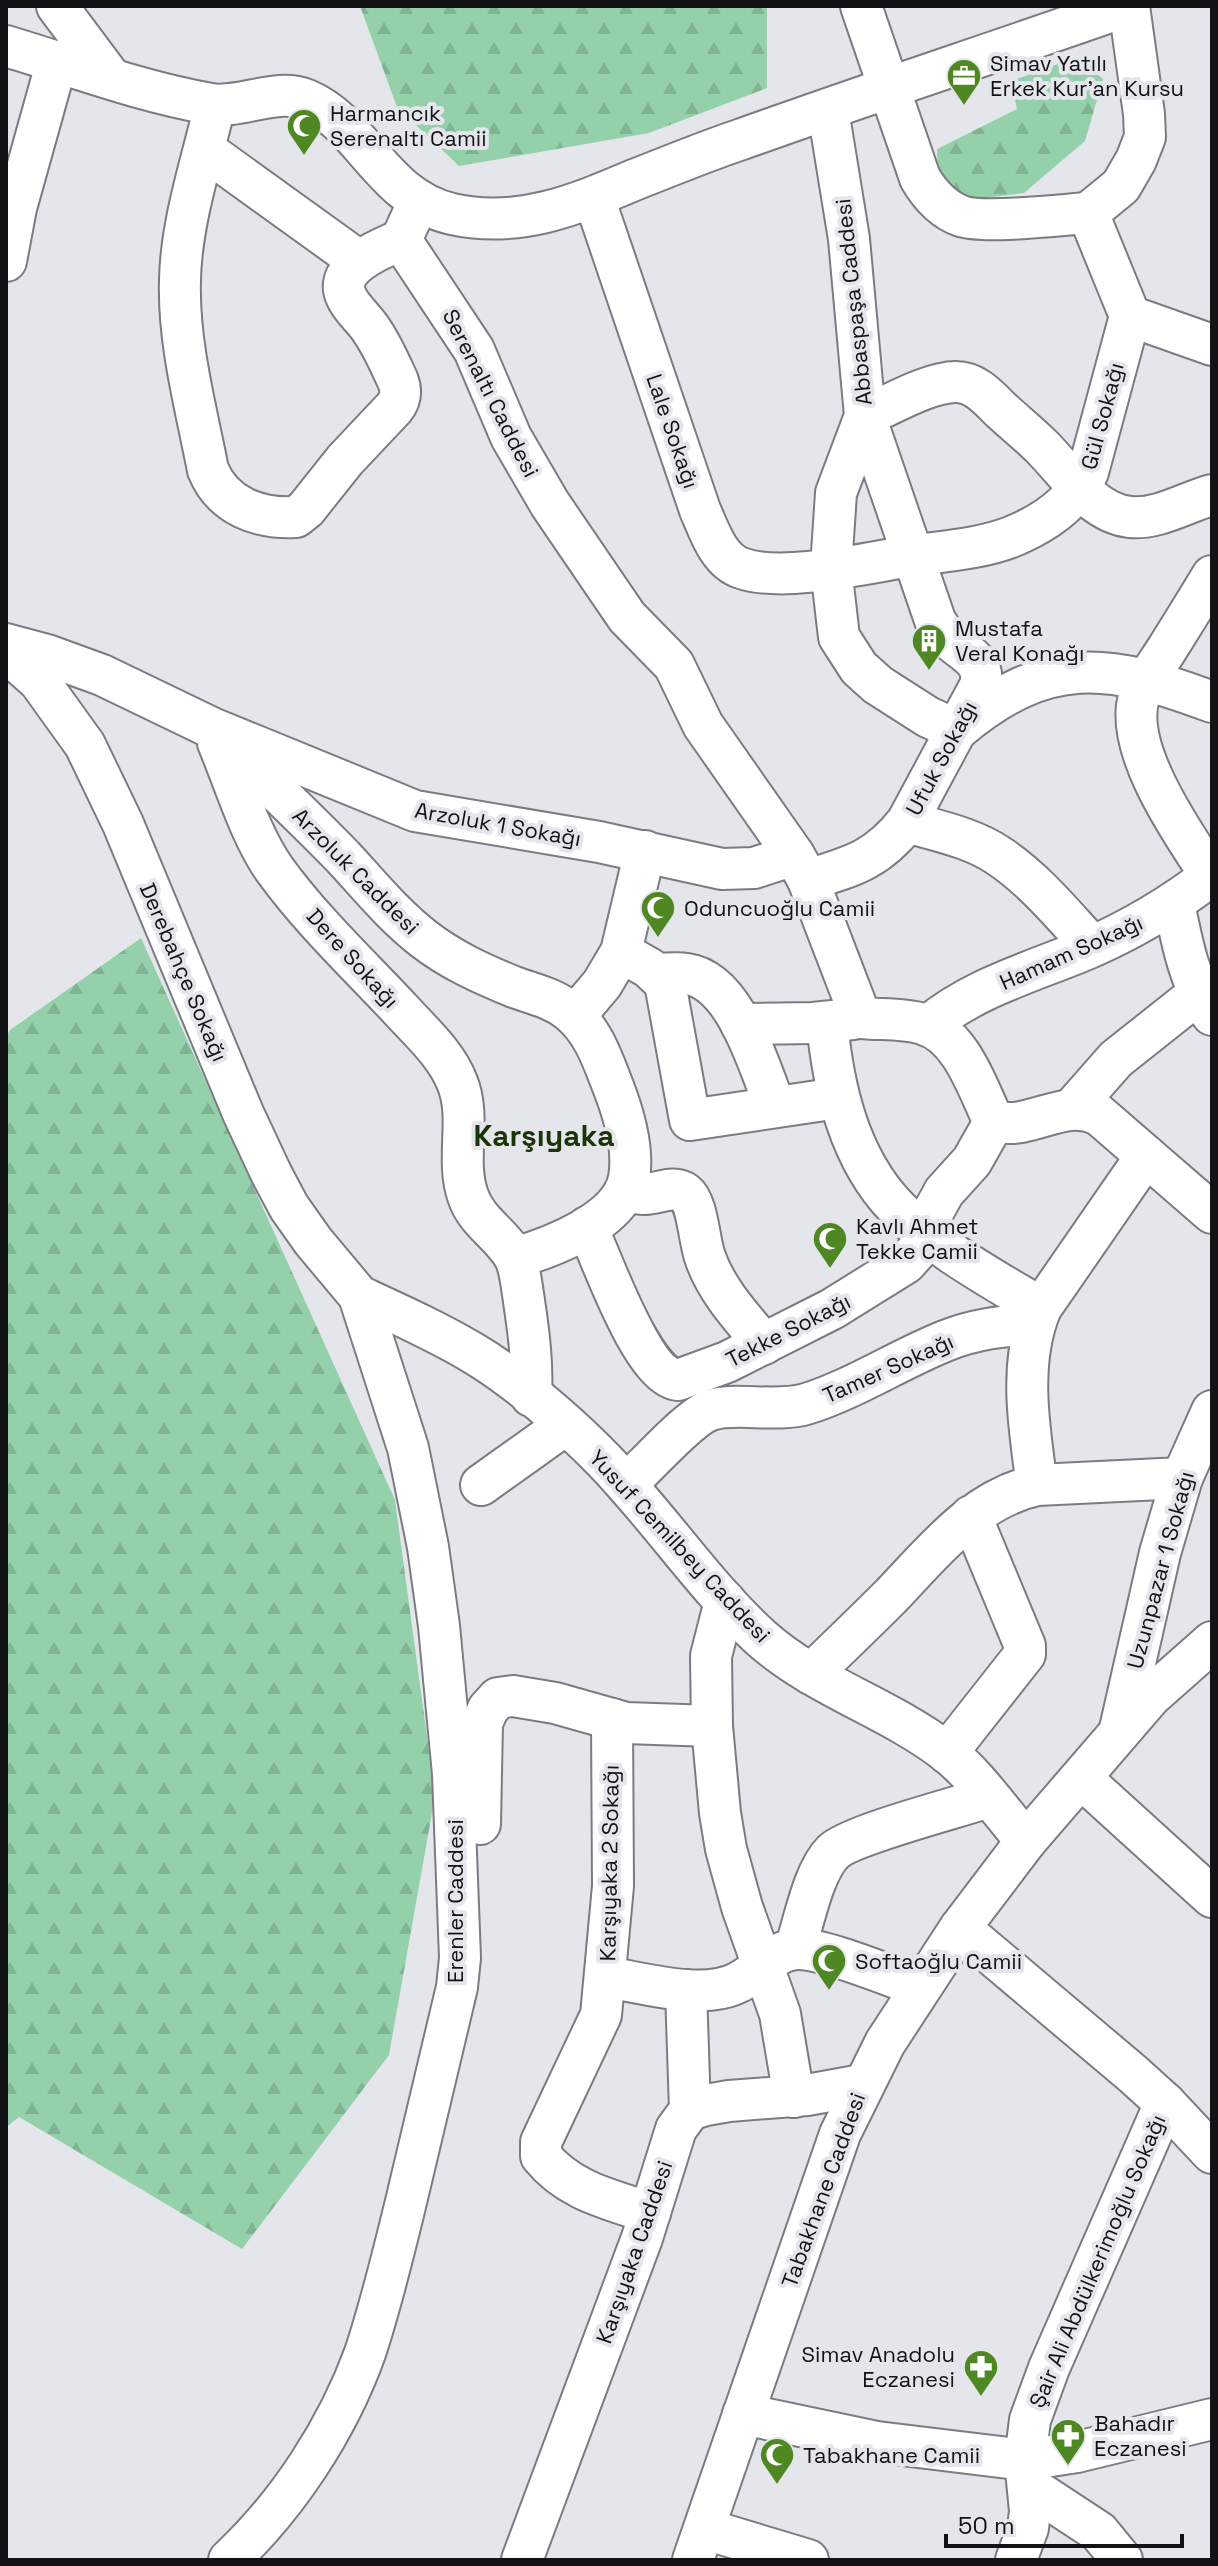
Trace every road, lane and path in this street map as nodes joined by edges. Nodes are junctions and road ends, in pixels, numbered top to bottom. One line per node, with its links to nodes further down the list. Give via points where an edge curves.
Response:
1 (57, 6): 6 (street)
2 (861, 6): 7 (street)
3 (1128, 6): 7 (street); 13 (street, via 1145,137 1121,186)
4 (6, 46): 5 (street)
5 (57, 61): 6 (street); 15 (street)
6 (110, 77): 8 (street)
7 (890, 89): 9 (street); 13 (street, via 920,178 943,207 964,217 987,219)
8 (215, 105): 10 (street); 12 (street, via 285,96 318,105)
9 (828, 110): 11 (street); 19 (street, Abbaspaşa Caddesi, via 849,239)
10 (205, 150): 16 (street); 16 (street, via 183,250 182,321 208,470 226,499 240,508 296,517 400,400 386,355 345,296 348,274)
11 (594, 198): 12 (street, via 519,217 452,214); 23 (street, Lale Sokağı, via 700,510 723,553 742,568 770,573)
12 (419, 201): 14 (street)
13 (1088, 213): 17 (street)
14 (401, 240): 16 (street); 33 (street, Serenaltı Caddesi, via 474,350 511,437 550,504 627,617 674,665 703,725)
15 (6, 261)
16 (359, 261)
17 (1130, 316): 18 (street); 20 (street, Gül Sokağı)
18 (1212, 345)
19 (865, 416): 20 (street, via 932,388 970,384 1042,447); 22 (street, Ufuk Sokağı); 23 (street, Abbaspaşa Caddesi, via 836,493)
20 (1080, 489): 21 (street, via 1116,515 1134,518); 22 (street, Gül Sokağı, via 1061,508 1013,536)
21 (1212, 495)
22 (913, 556): 23 (street, Gül Sokağı); 30 (street, Ufuk Sokağı, via 935,620 981,669 980,686)
23 (831, 568): 30 (street, Abbaspaşa Caddesi, via 839,637 859,668 902,702)
24 (1212, 576): 27 (street)
25 (6, 644): 29 (street, via 102,675)
26 (6, 652): 56 (street, Derebahçe Sokağı, via 39,681 85,745 271,1173 313,1241)
27 (1147, 680): 28 (street); 30 (street, via 1102,672 1048,678 992,704); 34 (street, via 1137,715 1154,782)
28 (1212, 702)
29 (212, 728): 32 (street, Arzoluk 1 Sokağı, via 415,811); 40 (street, Arzoluk Caddesi, via 425,940 481,973 549,999); 55 (street, Dere Sokağı, via 274,869 449,1065 461,1095 461,1158 468,1196 483,1223)
30 (957, 730): 31 (street, Ufuk Sokağı)
31 (907, 822): 33 (street, Ufuk Sokağı, via 875,855 851,866); 36 (street, via 998,855)
32 (645, 851): 33 (street, Arzoluk 1 Sokağı, via 739,870); 37 (street)
33 (801, 867): 41 (street, Serenaltı Caddesi)
34 (1211, 876): 35 (street, Hamam Sokağı)
35 (1174, 903): 36 (street, Hamam Sokağı); 39 (street, via 1189,968)
36 (1092, 946): 43 (street, Hamam Sokağı, via 985,990)
37 (621, 952): 38 (street); 40 (street)
38 (656, 974): 42 (street, via 698,977 722,995); 47 (street, via 670,1001)
39 (1205, 1004): 46 (street, via 1116,1059)
40 (575, 1016): 49 (street, Arzoluk Caddesi, via 600,1052)
41 (844, 1020): 42 (street); 43 (street, via 901,1020); 44 (street, Serenaltı Caddesi)
42 (741, 1024): 45 (street)
43 (928, 1026): 48 (street, via 953,1045)
44 (838, 1098): 45 (street); 54 (street, Serenaltı Caddesi, via 869,1173 894,1206)
45 (775, 1106): 47 (street)
46 (1072, 1109): 48 (street, via 1017,1123); 50 (street, via 1099,1115)
47 (690, 1120): 49 (street)
48 (994, 1122): 54 (street, Tekke Sokağı, via 972,1161 944,1192)
49 (626, 1127): 51 (street, Arzoluk Caddesi)
50 (1146, 1156): 52 (street); 57 (street)
51 (625, 1191): 53 (street); 58 (street, via 683,1191 691,1200 711,1273)
52 (1205, 1196)
53 (587, 1227): 55 (street); 59 (street, via 633,1332 662,1374)
54 (927, 1233): 57 (street, Serenaltı Caddesi); 58 (street, Tekke Sokağı, via 915,1255 890,1275)
55 (515, 1258): 60 (street, via 531,1341)
56 (359, 1296): 60 (street, Yusuf Cemilbey Caddesi, via 475,1354); 81 (street, Erenler Caddesi, via 408,1448 428,1547 453,1774)
57 (1038, 1315): 61 (street, Tamer Sokağı, via 946,1340 803,1405); 67 (street, via 1029,1355 1028,1409)
58 (764, 1344): 59 (street, Tekke Sokağı)
59 (678, 1380): 61 (street)
60 (531, 1396): 63 (street, Yusuf Cemilbey Caddesi)
61 (721, 1408): 65 (street, via 692,1422)
62 (1212, 1411): 64 (street, Uzunpazar 1 Sokağı)
63 (565, 1425): 65 (street, Yusuf Cemilbey Caddesi); 66 (street)
64 (1182, 1478): 67 (street); 74 (street, Uzunpazar 1 Sokağı)
65 (627, 1484): 69 (street, Yusuf Cemilbey Caddesi)
66 (481, 1485)
67 (1037, 1485): 68 (street, via 1014,1490)
68 (971, 1516): 71 (street); 75 (street, via 1025,1654)
69 (725, 1601): 71 (street, Yusuf Cemilbey Caddesi, via 761,1637); 73 (street, via 711,1656)
70 (1212, 1642): 74 (street, Tabakhane Caddesi, via 1151,1696)
71 (811, 1674): 75 (street, Yusuf Cemilbey Caddesi)
72 (612, 1719): 73 (street); 81 (street, via 513,1696 498,1698 488,1709 482,1723 479,1860); 83 (street, Karşıyaka 2 Sokağı, via 613,1886)
73 (712, 1726): 82 (street, via 726,1849)
74 (1119, 1733): 76 (street, Tabakhane Caddesi)
75 (947, 1753): 77 (street, Yusuf Cemilbey Caddesi)
76 (1081, 1778): 78 (street, Tabakhane Caddesi); 79 (street)
77 (989, 1797): 78 (street, Yusuf Cemilbey Caddesi); 82 (street, via 833,1851)
78 (1026, 1841): 80 (street, Tabakhane Caddesi)
79 (1212, 1897)
80 (960, 1928): 84 (street, Tabakhane Caddesi); 88 (street)
81 (460, 1958): 96 (street, Erenler Caddesi, via 422,2137 364,2354 299,2477)
82 (778, 1958): 84 (street, via 814,1951); 85 (street, via 722,1989); 87 (street, via 780,2014)
83 (606, 1977): 85 (street); 91 (street, Karşıyaka 2 Sokağı, via 601,2015 541,2142 541,2156 567,2182)
84 (921, 1987): 86 (street, Tabakhane Caddesi)
85 (686, 1990): 89 (street)
86 (862, 2085): 87 (street); 92 (street, Tabakhane Caddesi, via 840,2134)
87 (794, 2097): 89 (street, via 729,2101)
88 (1165, 2103): 90 (street); 94 (street, Şair Ali Abdülkerimoğlu Sokağı, via 1049,2368 1030,2420)
89 (690, 2110): 91 (street, Karşıyaka Caddesi, via 676,2129)
90 (1212, 2153)
91 (650, 2213): 97 (street, Karşıyaka Caddesi)
92 (743, 2414): 94 (street); 95 (street, Tabakhane Caddesi)
93 (1212, 2419): 94 (street, via 1077,2452)
94 (1027, 2473): 99 (street, Şair Ali Abdülkerimoğlu Sokağı, via 1028,2528); 100 (street, via 1099,2532)
95 (699, 2544): 98 (street)
96 (229, 2560)
97 (522, 2560)
98 (808, 2560)
99 (1016, 2560)
100 (1122, 2560)

